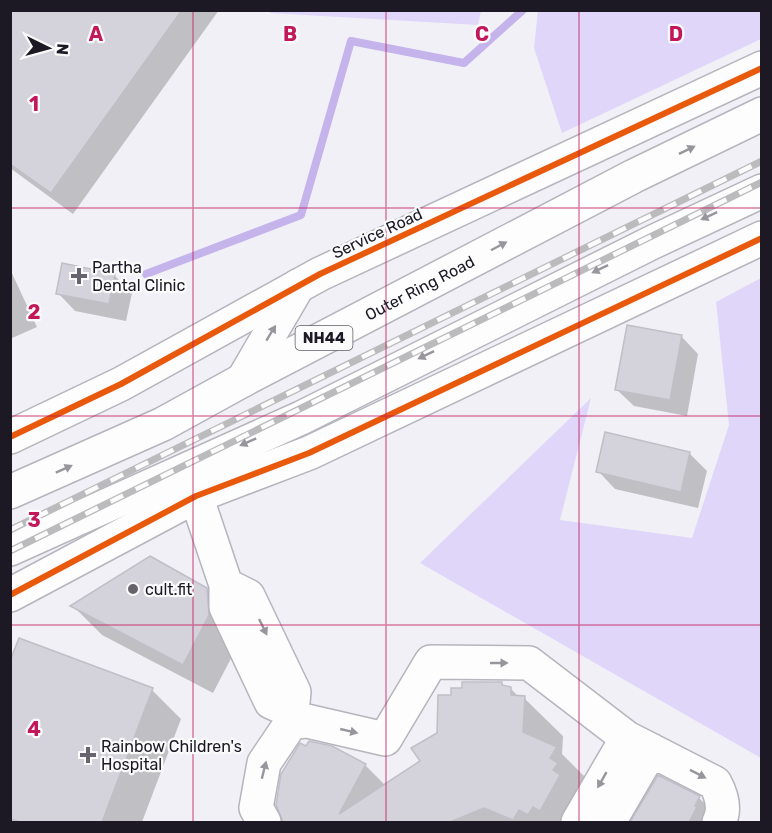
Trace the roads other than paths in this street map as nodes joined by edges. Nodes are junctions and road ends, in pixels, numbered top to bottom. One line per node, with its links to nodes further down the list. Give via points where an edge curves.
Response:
1 (762, 68): 5 (main road, Service Road)
2 (762, 114): 6 (main road, Outer Ring Road / NH44, one-way to 2, via 634,176)
3 (762, 191): 10 (main road, one-way to 10, via 301,418)
4 (762, 238): 9 (main road, via 309,453)
5 (298, 286): 6 (main road, one-way to 5); 7 (main road, Service Road, via 121,384)
6 (243, 380): 8 (main road, Outer Ring Road / NH44, one-way to 6, via 163,424)
7 (10, 437)
8 (10, 492)
9 (196, 496): 11 (main road); 12 (main road, via 226,585 248,596 294,692)
10 (10, 549)
11 (10, 595)
12 (291, 717): 13 (main road, one-way to 13, via 385,739 431,662 529,663); 14 (main road, one-way to 12, via 256,808 264,763)
13 (639, 744): 15 (main road, one-way to 15); 16 (main road); 17 (main road, one-way to 17, via 714,783 722,795 723,815)
14 (264, 822)
15 (578, 822)
16 (609, 822)
17 (718, 822)

